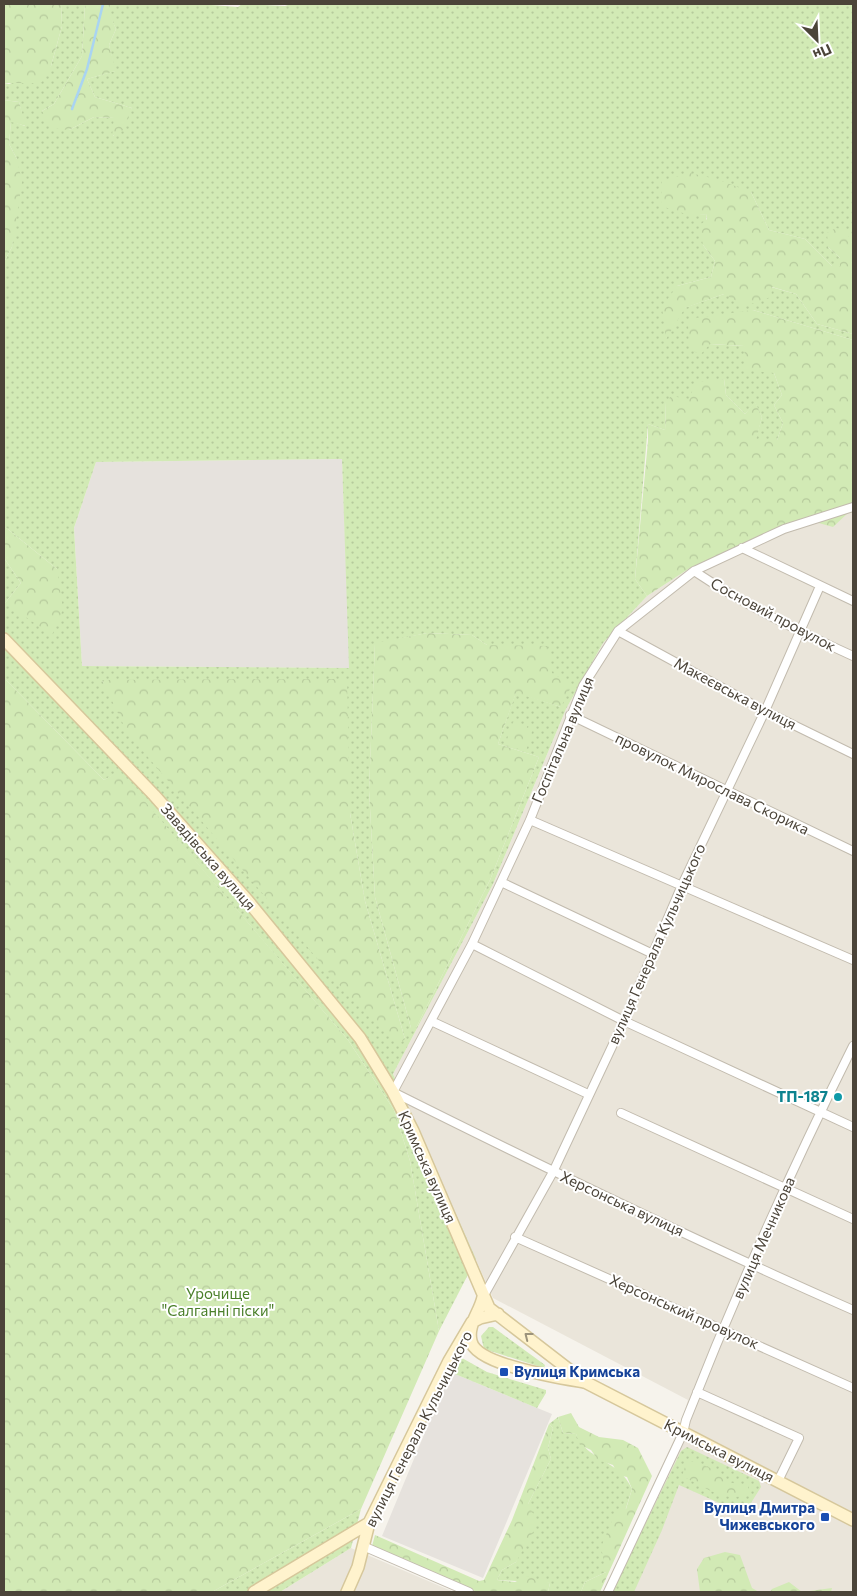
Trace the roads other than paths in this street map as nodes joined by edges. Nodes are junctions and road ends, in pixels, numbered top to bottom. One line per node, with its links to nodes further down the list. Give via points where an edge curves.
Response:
1 (853, 507): 2 (street, Госпітальна вулиця, via 784,529)
2 (742, 548): 3 (street, Госпітальна вулиця); 4 (street)
3 (694, 571): 6 (street, Госпітальна вулиця); 7 (street, Сосновий провулок, via 728,594)
4 (820, 586): 5 (street); 7 (street, вулиця Генерала Кульчицького)
5 (853, 601)
6 (618, 631): 10 (street, Макеєвська вулиця); 11 (street, Госпітальна вулиця, via 583,686)
7 (799, 631): 9 (street, Сосновий провулок); 10 (street, вулиця Генерала Кульчицького)
8 (4, 639): 24 (street, Завадівська вулиця, via 128,768 248,901 360,1038)
9 (853, 656)
10 (765, 711): 12 (street, Макеєвська вулиця); 13 (street, вулиця Генерала Кульчицького)
11 (570, 715): 13 (street, провулок Мирослава Скорика); 14 (street, Госпітальна вулиця)
12 (853, 754)
13 (728, 792): 15 (street, провулок Мирослава Скорика); 17 (street, вулиця Генерала Кульчицького)
14 (530, 820): 16 (street, Госпітальна вулиця); 17 (street)
15 (853, 851)
16 (501, 882): 18 (street, Госпітальна вулиця); 19 (street)
17 (682, 885): 19 (street, вулиця Генерала Кульчицького); 20 (street)
18 (472, 944): 21 (street, Госпітальна вулиця); 22 (street)
19 (652, 954): 22 (street, вулиця Генерала Кульчицького)
20 (853, 960)
21 (431, 1021): 24 (street, Госпітальна вулиця); 25 (street)
22 (624, 1021): 25 (street, вулиця Генерала Кульчицького); 26 (street)
23 (853, 1046): 26 (street, вулиця Мечникова)
24 (393, 1092): 29 (street, Херсонська вулиця); 34 (street, Кримська вулиця, via 413,1131)
25 (588, 1094): 29 (street, вулиця Генерала Кульчицького)
26 (820, 1112): 28 (street); 30 (street, вулиця Мечникова)
27 (622, 1113): 30 (street)
28 (853, 1126)
29 (553, 1172): 32 (street, вулиця Генерала Кульчицького); 33 (street, Херсонська вулиця)
30 (785, 1188): 31 (street); 33 (street, вулиця Мечникова)
31 (853, 1219)
32 (515, 1237): 34 (street, вулиця Генерала Кульчицького); 38 (street, Херсонський провулок)
33 (752, 1266): 35 (street, Херсонська вулиця); 38 (street, вулиця Мечникова)
34 (483, 1297): 36 (street, Кримська вулиця, via 489,1308); 37 (street)
35 (853, 1310)
36 (498, 1314): 37 (street); 40 (street, Кримська вулиця, one-way to 36)
37 (472, 1322): 39 (street, via 470,1341); 41 (street, вулиця Генерала Кульчицького)
38 (723, 1329): 44 (street, Херсонський провулок); 45 (street, вулиця Мечникова)
39 (478, 1352): 41 (street, via 456,1354); 42 (street, Кримська вулиця, via 508,1365)
40 (557, 1359): 42 (street, via 561,1368); 43 (street, Кримська вулиця)
41 (450, 1361): 49 (street, вулиця Генерала Кульчицького)
42 (558, 1378): 43 (street, Кримська вулиця)
43 (585, 1382): 46 (street, Кримська вулиця)
44 (853, 1388)
45 (697, 1392): 46 (street, вулиця Мечникова); 47 (street, via 799,1438)
46 (684, 1433): 47 (street, Кримська вулиця); 54 (street, вулиця Мечникова)
47 (778, 1481): 48 (street, Кримська вулиця)
48 (853, 1520)
49 (369, 1523): 50 (street, вулиця Генерала Кульчицького); 51 (street)
50 (363, 1546): 52 (street, вулиця Генерала Кульчицького); 53 (street)
51 (258, 1592)
52 (347, 1592)
53 (469, 1592)
54 (608, 1592)

